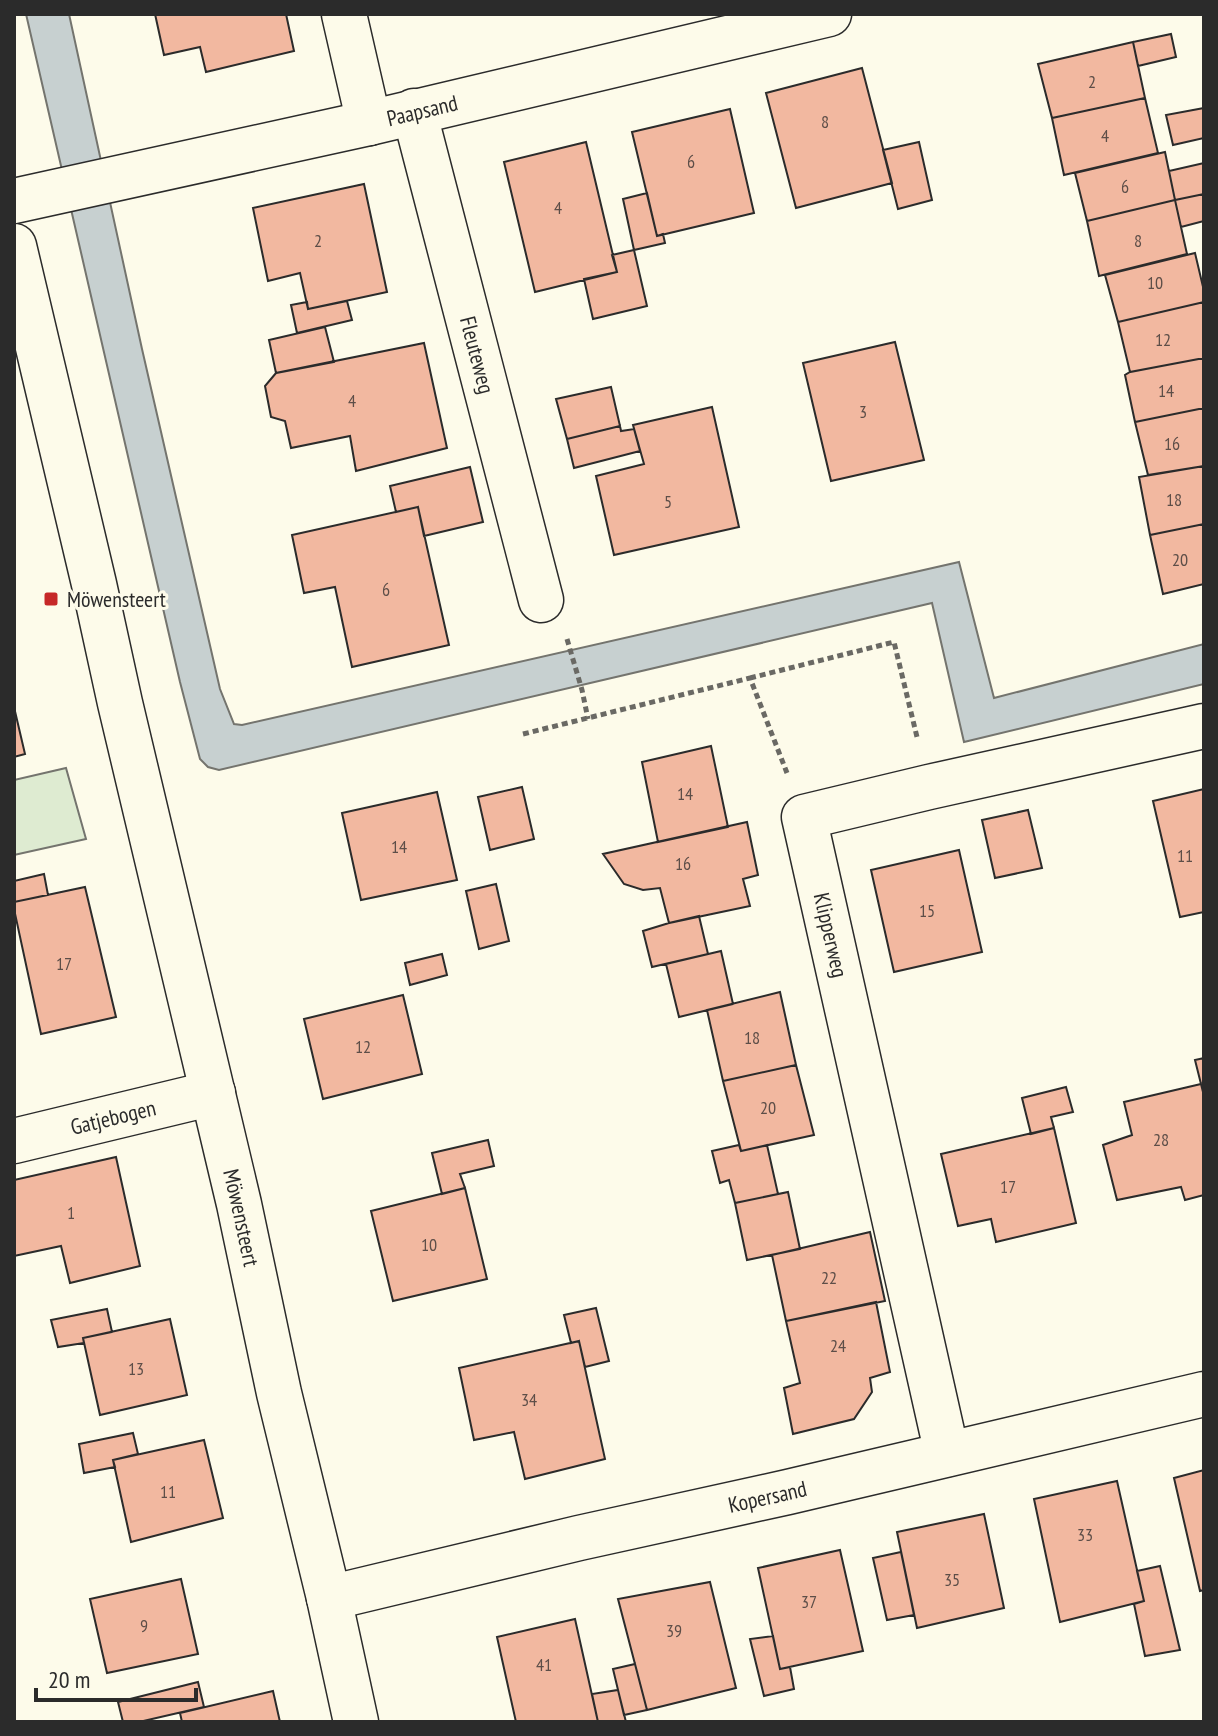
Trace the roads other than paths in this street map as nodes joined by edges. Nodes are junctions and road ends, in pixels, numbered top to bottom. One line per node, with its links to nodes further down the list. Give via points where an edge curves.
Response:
1 (344, 14): 4 (street)
2 (829, 14): 3 (street, Paapsand)
3 (414, 111): 4 (street, Paapsand); 7 (street, Fleuteweg)
4 (369, 123): 5 (street, Paapsand)
5 (14, 201)
6 (14, 246): 9 (street, Möwensteert)
7 (541, 600)
8 (1204, 726): 12 (street, Klipperweg, via 804,817)
9 (213, 1093): 10 (street, Gatjebogen); 13 (street, Möwensteert)
10 (14, 1141)
11 (1204, 1394): 12 (street, Kopersand)
12 (947, 1454): 13 (street, Kopersand)
13 (329, 1598): 14 (street, Möwensteert)
14 (356, 1722)

